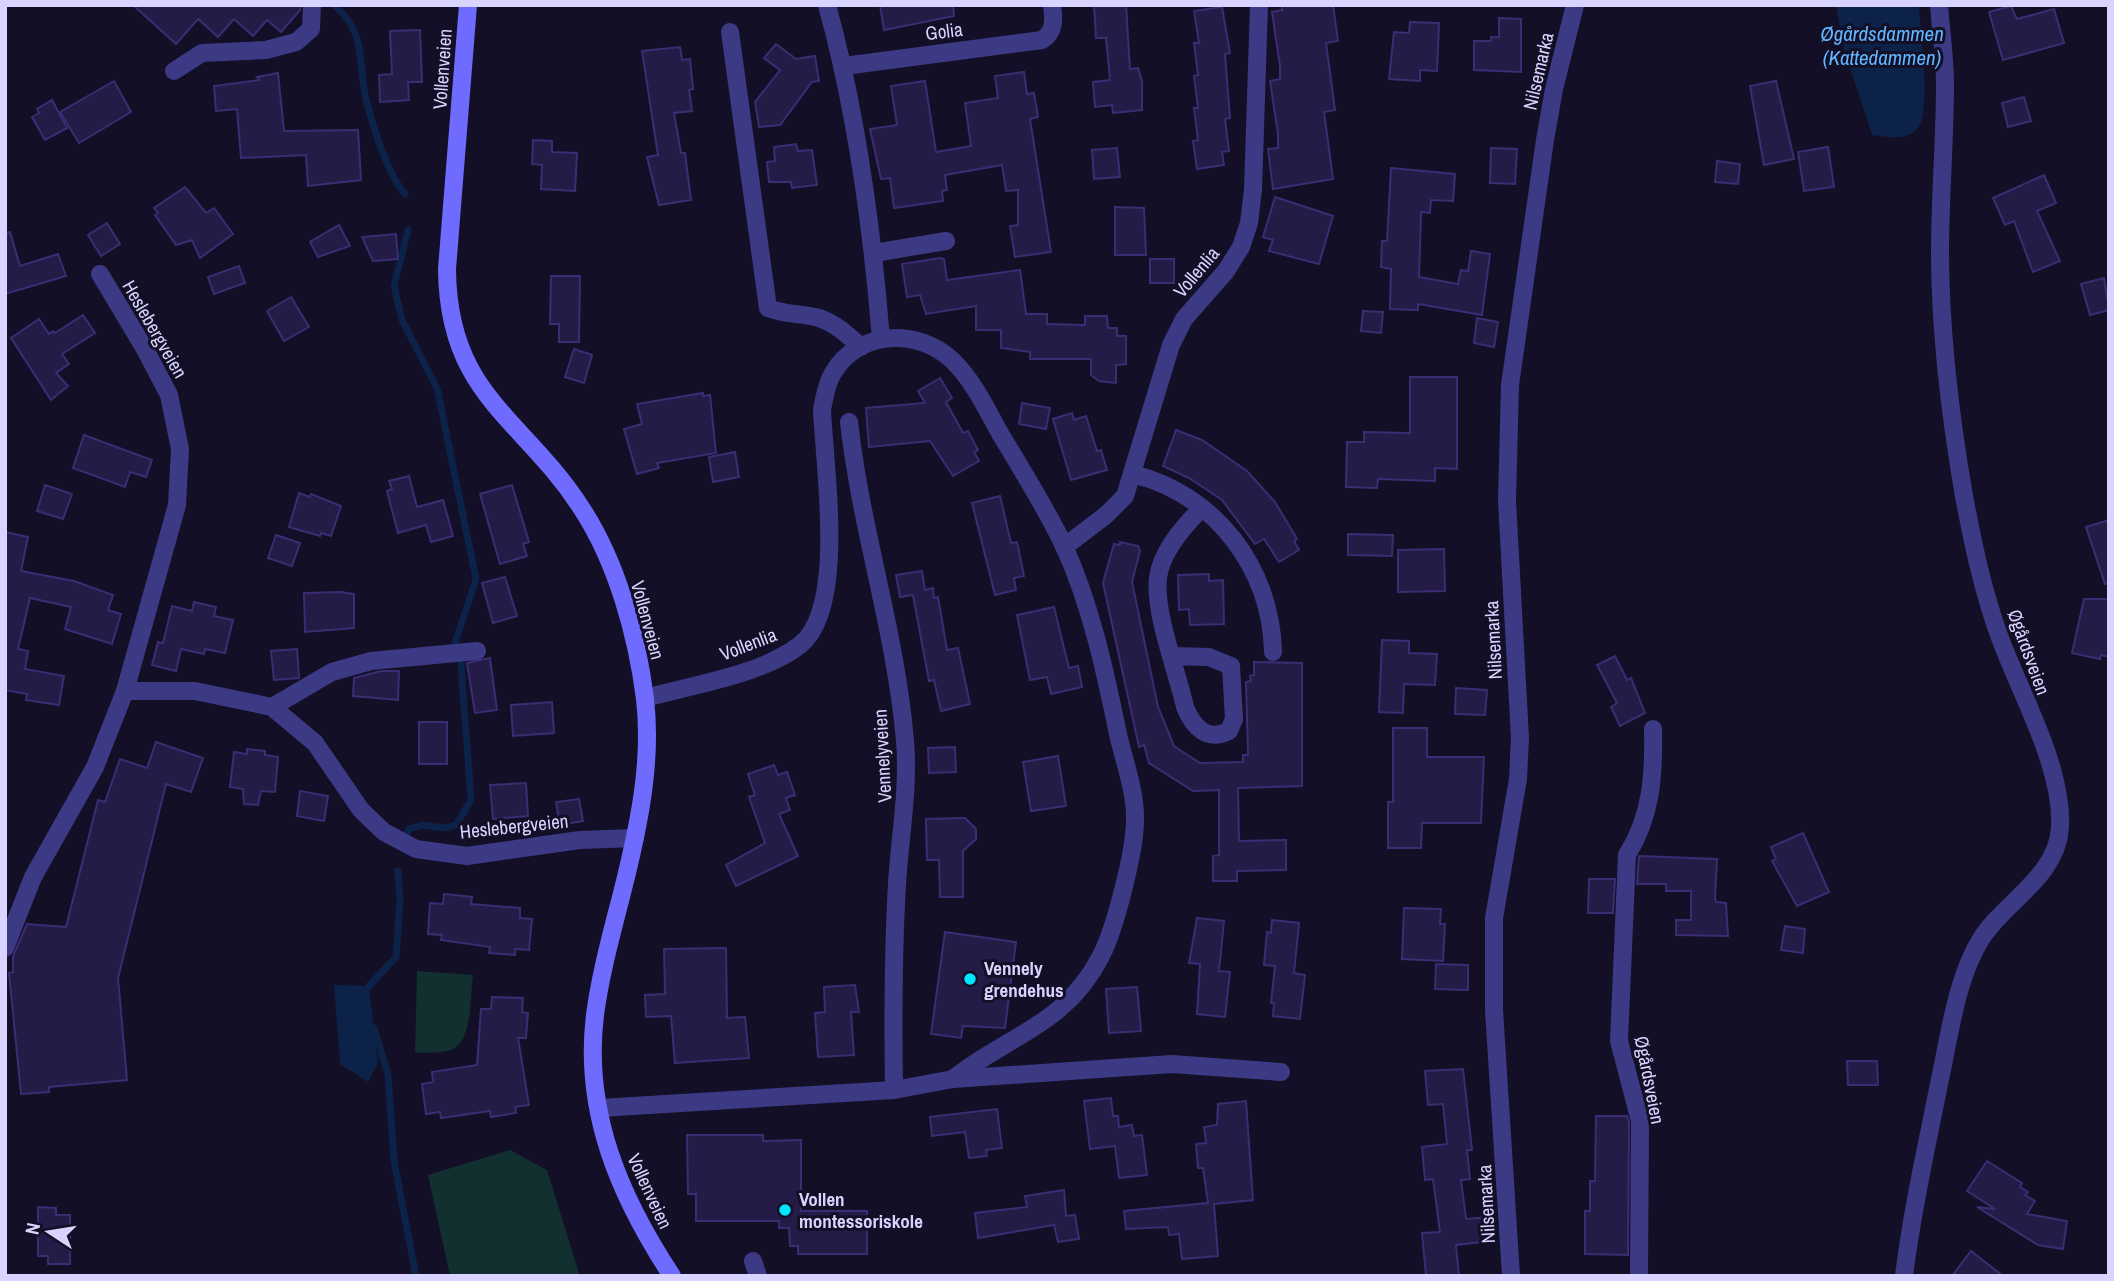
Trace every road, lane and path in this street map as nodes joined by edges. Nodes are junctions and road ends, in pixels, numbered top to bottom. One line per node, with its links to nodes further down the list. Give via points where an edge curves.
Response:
1 (312, 5): 10 (street, via 311,29 296,42 266,50 202,52)
2 (468, 5): 24 (main road, Vollenveien, via 447,270 449,312 480,386 571,494 594,531 620,591)
3 (827, 5): 9 (street)
4 (1052, 5): 9 (street, Golia, via 1054,20 1048,36 1041,40)
5 (1259, 5): 17 (street, Vollenlia, via 1249,223 1234,260 1184,319 1171,345)
6 (1575, 5): 34 (street, Nilsemarka, via 1545,140 1510,385 1507,501 1520,738 1518,779 1494,918 1494,1010)
7 (1939, 5): 36 (street, Øgårdsveien, via 1945,83 1943,357 1981,578 1999,637 2054,776 2060,830 2047,866 1981,938 1966,971)
8 (730, 32): 15 (street, via 768,308 819,318)
9 (844, 66): 12 (street)
10 (174, 71)
11 (946, 241): 12 (street)
12 (874, 253): 14 (street)
13 (100, 274): 23 (street, Heslebergveien, via 169,395 180,449 177,505)
14 (881, 339): 15 (street, Vollenlia); 19 (street, Vollenlia, via 927,343 961,370)
15 (861, 347): 24 (street, Vollenlia, via 831,376 822,409 829,575 821,619 801,644 771,662)
16 (849, 422): 31 (street, Vennelyveien, via 871,558 893,651 905,742 906,810 894,927)
17 (1133, 474): 18 (street, via 1171,486); 19 (street, Vollenlia, via 1117,506)
18 (1201, 509): 21 (street, via 1231,535 1249,560 1269,610); 22 (street, via 1175,539 1158,578)
19 (1064, 547): 30 (street, Vollenlia, via 1086,603 1135,816 1113,928 1092,972 1068,1001 1035,1030)
20 (477, 651): 25 (street, via 371,661 345,668)
21 (1273, 652)
22 (1172, 656): 22 (street, via 1191,722 1203,733 1218,737 1229,732 1234,719 1231,666 1209,657)
23 (125, 691): 25 (street, Heslebergveien, via 195,691); 28 (street, Heslebergveien, via 95,767 33,877)
24 (645, 698): 27 (main road, Vollenveien, via 646,759)
25 (272, 707): 27 (street, Heslebergveien, via 315,743 361,810 384,832 416,849 467,856 580,840)
26 (1653, 729): 35 (street, Øgårdsveien, via 1650,802 1627,855 1619,1019 1621,1057 1640,1121)
27 (635, 838): 32 (main road, Vollenveien, via 595,1015 594,1064)
28 (5, 948)
29 (1281, 1072): 30 (street, via 1172,1064)
30 (953, 1079): 31 (street)
31 (894, 1090): 32 (street)
32 (600, 1108): 33 (main road, Vollenveien, via 619,1182)
33 (672, 1276)
34 (1511, 1276)
35 (1639, 1276)
36 (1904, 1276)

